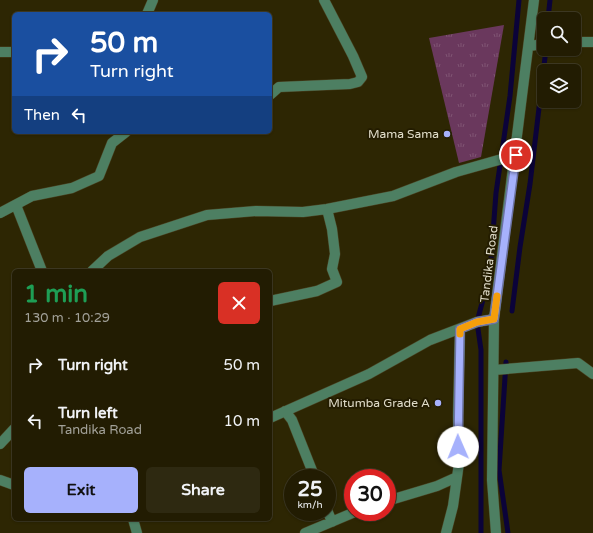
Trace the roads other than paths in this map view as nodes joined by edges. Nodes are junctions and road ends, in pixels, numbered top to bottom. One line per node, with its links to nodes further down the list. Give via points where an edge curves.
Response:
1 (153, 0): 4 (street)
2 (324, 0): 11 (street, via 362,77 358,82 350,84 279,87)
3 (534, 0): 8 (street, Tandika Road)
4 (148, 12)
5 (581, 42): 6 (street)
6 (593, 42)
7 (537, 45): 8 (street)
8 (529, 46): 13 (street, Tandika Road)
9 (0, 52): 10 (street)
10 (12, 52)
11 (272, 92)
12 (123, 134): 14 (street, via 112,143 99,176 72,188 32,196)
13 (516, 155): 15 (street, via 456,172 393,196); 20 (street, Tandika Road)
14 (16, 205): 16 (street); 17 (street)
15 (327, 209): 18 (street, via 207,214 140,237 108,256); 19 (street, via 336,254 332,269 337,282 317,291)
16 (0, 213)
17 (41, 269)
18 (94, 269)
19 (272, 301)
20 (494, 319): 21 (street); 22 (street, Tandika Road)
21 (460, 329): 24 (street, via 430,340 369,374); 29 (street)
22 (494, 370): 23 (street, via 578,363); 39 (street, Tandika Road, via 492,480)
23 (593, 374)
24 (285, 411): 25 (street); 28 (street, via 292,420)
25 (272, 417)
26 (12, 431): 27 (street)
27 (0, 444)
28 (311, 469)
29 (458, 477): 32 (street); 38 (street)
30 (0, 480): 31 (street)
31 (12, 484)
32 (396, 498)
33 (344, 517): 35 (street)
34 (134, 521): 36 (street)
35 (332, 522): 37 (street)
36 (138, 533)
37 (305, 533)
38 (446, 533)
39 (496, 533)

